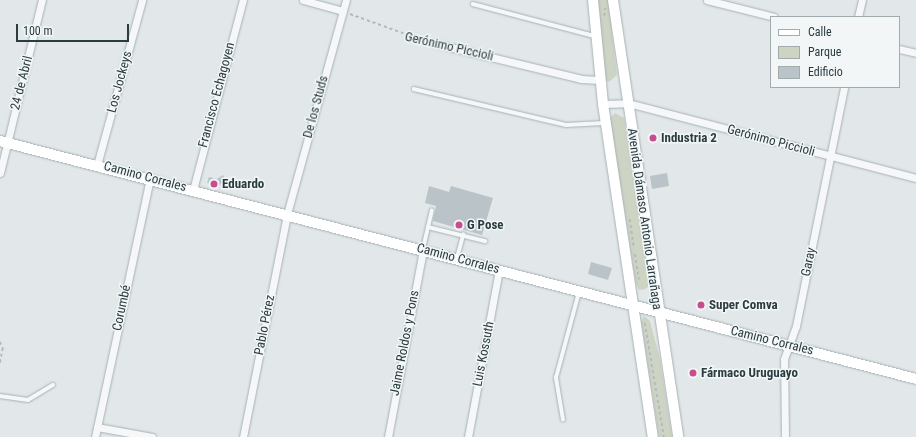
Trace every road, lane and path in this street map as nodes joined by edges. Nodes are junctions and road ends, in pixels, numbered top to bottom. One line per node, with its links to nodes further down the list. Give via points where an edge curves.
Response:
1 (42, 0): 24 (street, 24 de Abril)
2 (142, 0): 26 (street, Los Jockeys)
3 (243, 0): 30 (street, Francisco Echagoyen)
4 (303, 0): 11 (street)
5 (346, 0): 11 (street, De los Studs)
6 (593, 0): 14 (street, Avenida Dámaso Antonio Larrañaga)
7 (613, 0): 21 (street, Avenida Dámaso Antonio Larrañaga)
8 (707, 0): 12 (street)
9 (862, 0): 13 (street)
10 (473, 4): 14 (lane)
11 (343, 12): 15 (path, Gerónimo Piccioli, via 400,35); 32 (street, De los Studs)
12 (770, 16)
13 (858, 16)
14 (594, 36): 18 (street, Avenida Dámaso Antonio Larrañaga)
15 (433, 43): 18 (street, Gerónimo Piccioli, via 582,79)
16 (900, 49): 17 (street)
17 (916, 54)
18 (600, 80): 22 (street, Avenida Dámaso Antonio Larrañaga)
19 (844, 88): 25 (street, Garay)
20 (414, 89): 23 (lane, via 566,125)
21 (628, 103): 22 (street, Gerónimo Piccioli); 25 (street, Gerónimo Piccioli); 41 (street, Avenida Dámaso Antonio Larrañaga)
22 (603, 104): 23 (street, Avenida Dámaso Antonio Larrañaga)
23 (605, 123): 40 (street, Avenida Dámaso Antonio Larrañaga)
24 (4, 142): 26 (street, Camino Corrales); 27 (street, 24 de Abril)
25 (832, 157): 28 (street, Gerónimo Piccioli); 43 (street, Garay)
26 (97, 165): 29 (street, Camino Corrales)
27 (0, 173)
28 (916, 178)
29 (150, 179): 30 (street, Camino Corrales); 49 (street, Corumbé)
30 (193, 190): 32 (street, Camino Corrales)
31 (432, 211): 33 (lane)
32 (287, 214): 36 (street, Camino Corrales); 52 (street, Pablo Pérez)
33 (428, 227): 34 (lane); 36 (lane)
34 (463, 236): 35 (lane); 37 (lane)
35 (485, 241)
36 (423, 250): 37 (street, Camino Corrales); 53 (street, Jaime Roldos y Pons)
37 (457, 259): 38 (street, Camino Corrales)
38 (499, 270): 39 (street, Camino Corrales); 54 (street, Luis Kossuth)
39 (579, 291): 40 (street, Camino Corrales); 48 (lane, via 556,378)
40 (633, 306): 41 (street, Camino Corrales); 55 (street, Avenida Dámaso Antonio Larrañaga)
41 (658, 312): 43 (street, Camino Corrales); 56 (street, Avenida Dámaso Antonio Larrañaga)
42 (0, 342): 44 (path, via 3,348)
43 (789, 345): 45 (street, Camino Corrales); 57 (street, Garay, via 784,359)
44 (0, 364)
45 (916, 379)
46 (53, 385): 47 (lane, via 28,400)
47 (0, 396)
48 (563, 420)
49 (97, 427): 50 (street, Corumbé); 51 (street)
50 (95, 437)
51 (152, 437)
52 (243, 437)
53 (388, 437)
54 (468, 437)
55 (653, 437)
56 (678, 437)
57 (785, 437)

